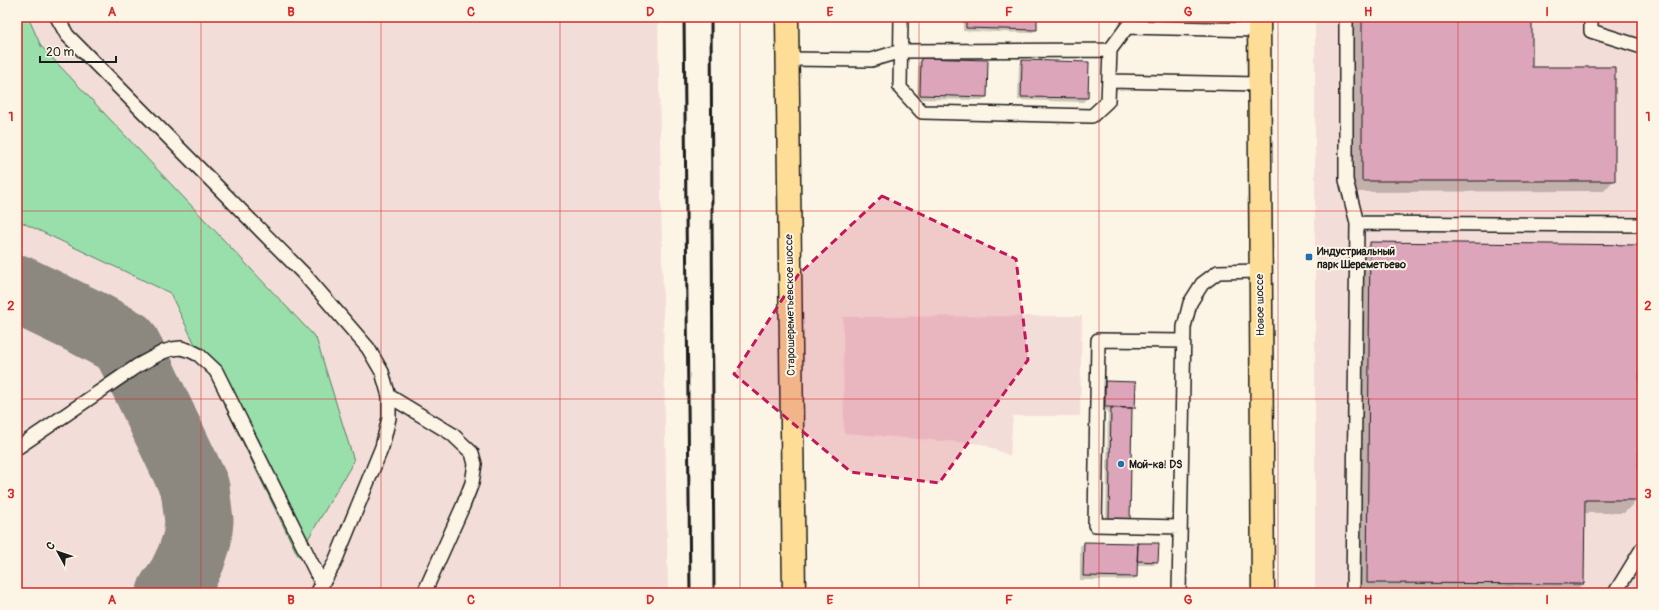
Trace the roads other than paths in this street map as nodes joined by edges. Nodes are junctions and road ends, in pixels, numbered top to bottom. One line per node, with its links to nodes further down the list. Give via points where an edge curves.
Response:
1 (57, 17): 17 (lane, via 67,35 304,274 368,348 382,372)
2 (787, 17): 10 (main road, Старошереметьевское шоссе)
3 (902, 17): 9 (lane)
4 (1346, 17): 13 (lane, via 1346,180)
5 (1591, 17): 7 (lane, via 1591,31)
6 (1259, 24): 8 (lane, via 1127,27); 12 (main road, Новое шоссе)
7 (1642, 47)
8 (1110, 50): 9 (lane); 11 (lane)
9 (901, 51): 10 (lane, via 872,60); 11 (lane, via 900,88 922,112 1092,116 1108,101)
10 (788, 60): 23 (main road, Старошереметьевское шоссе)
11 (1109, 81): 12 (lane)
12 (1259, 84): 15 (main road, Новое шоссе)
13 (1357, 223): 14 (lane); 26 (lane)
14 (1642, 225)
15 (1260, 271): 16 (lane, via 1218,272 1202,284 1190,303); 25 (main road, Новое шоссе)
16 (1183, 341): 19 (lane); 19 (lane, via 1098,340 1095,518 1095,525)
17 (389, 396): 21 (lane, via 389,418 382,447 334,564); 22 (lane, via 452,434 472,453 475,464 472,483 463,506)
18 (17, 448): 21 (lane, via 137,366 163,352 181,348 191,351 216,371)
19 (1180, 527): 24 (lane)
20 (1642, 548): 27 (lane)
21 (320, 589)
22 (424, 593)
23 (794, 593)
24 (1179, 593)
25 (1262, 593)
26 (1353, 593)
27 (1615, 593)

